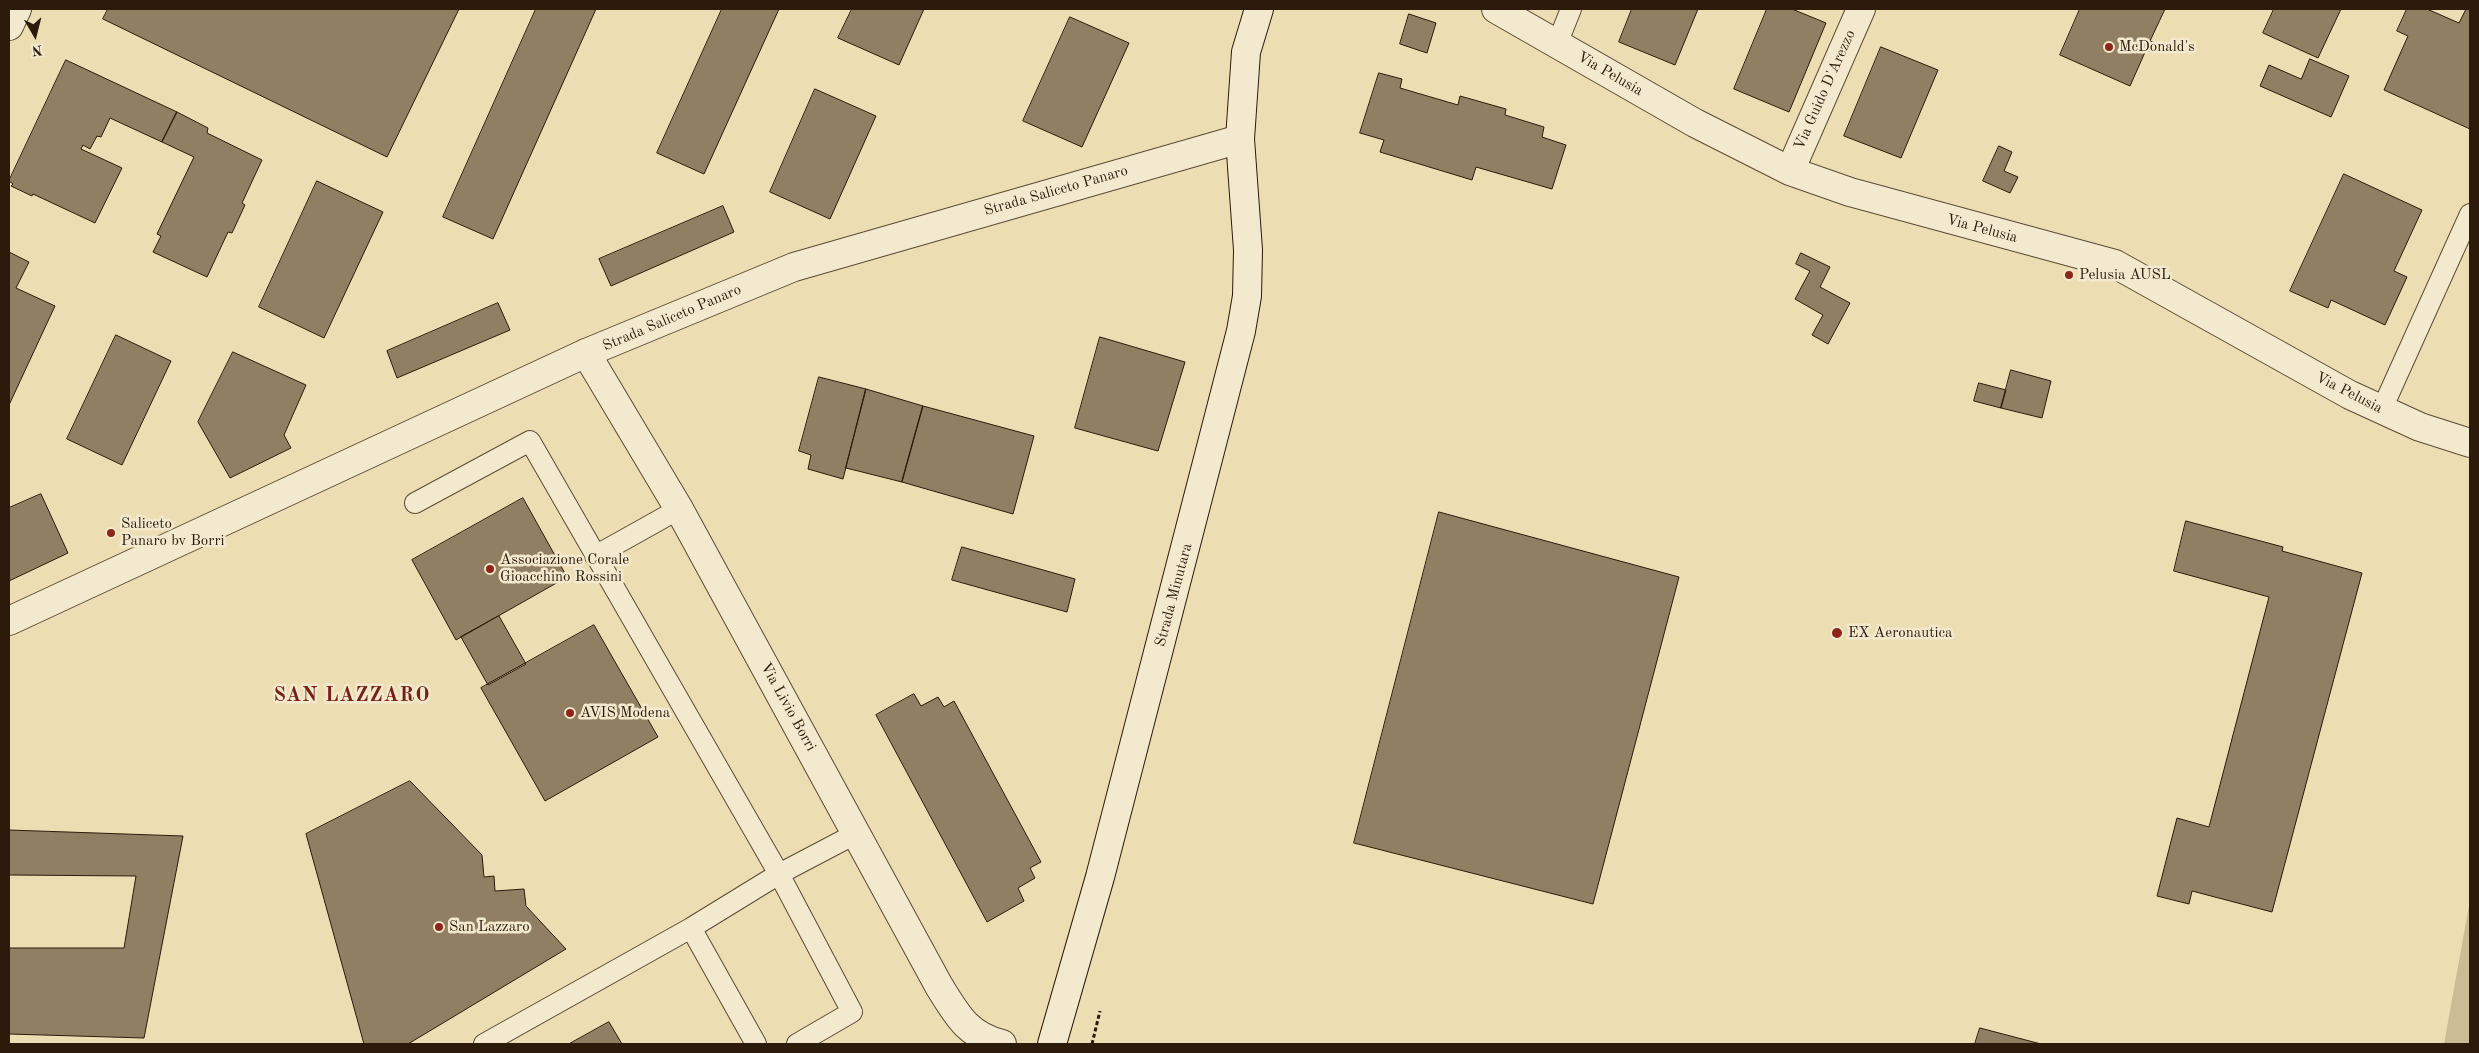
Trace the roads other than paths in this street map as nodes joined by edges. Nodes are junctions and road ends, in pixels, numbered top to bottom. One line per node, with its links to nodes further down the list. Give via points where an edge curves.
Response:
1 (17, 9): 6 (street)
2 (1259, 9): 8 (street, via 1246,52)
3 (1496, 9): 7 (street, Via Pelusia)
4 (1571, 9): 7 (lane)
5 (1861, 9): 9 (street, Via Guido D'Arezzo)
6 (9, 26)
7 (1557, 44): 9 (street, Via Pelusia, via 1695,123)
8 (1240, 139): 11 (street, Strada Saliceto Panaro, via 794,267); 25 (street, Strada Minutara, via 1248,250 1247,296 1241,331 1100,877)
9 (1790, 171): 12 (street, Via Pelusia, via 1850,192 2114,264 2350,395)
10 (2470, 214): 12 (lane)
11 (586, 353): 15 (street, Via Livio Borri); 17 (street, Strada Saliceto Panaro)
12 (2382, 409): 13 (street, Via Pelusia, via 2420,427)
13 (2470, 443)
14 (415, 503): 16 (lane, via 530,441)
15 (679, 509): 16 (lane); 18 (street, Via Livio Borri)
16 (595, 556): 19 (lane)
17 (9, 621)
18 (857, 832): 19 (lane); 24 (street, Via Livio Borri, via 966,1027 986,1040)
19 (779, 874): 20 (lane); 23 (lane, via 852,1012)
20 (691, 928): 21 (lane); 22 (lane)
21 (484, 1044)
22 (756, 1044)
23 (798, 1044)
24 (1002, 1044)
25 (1052, 1044)

